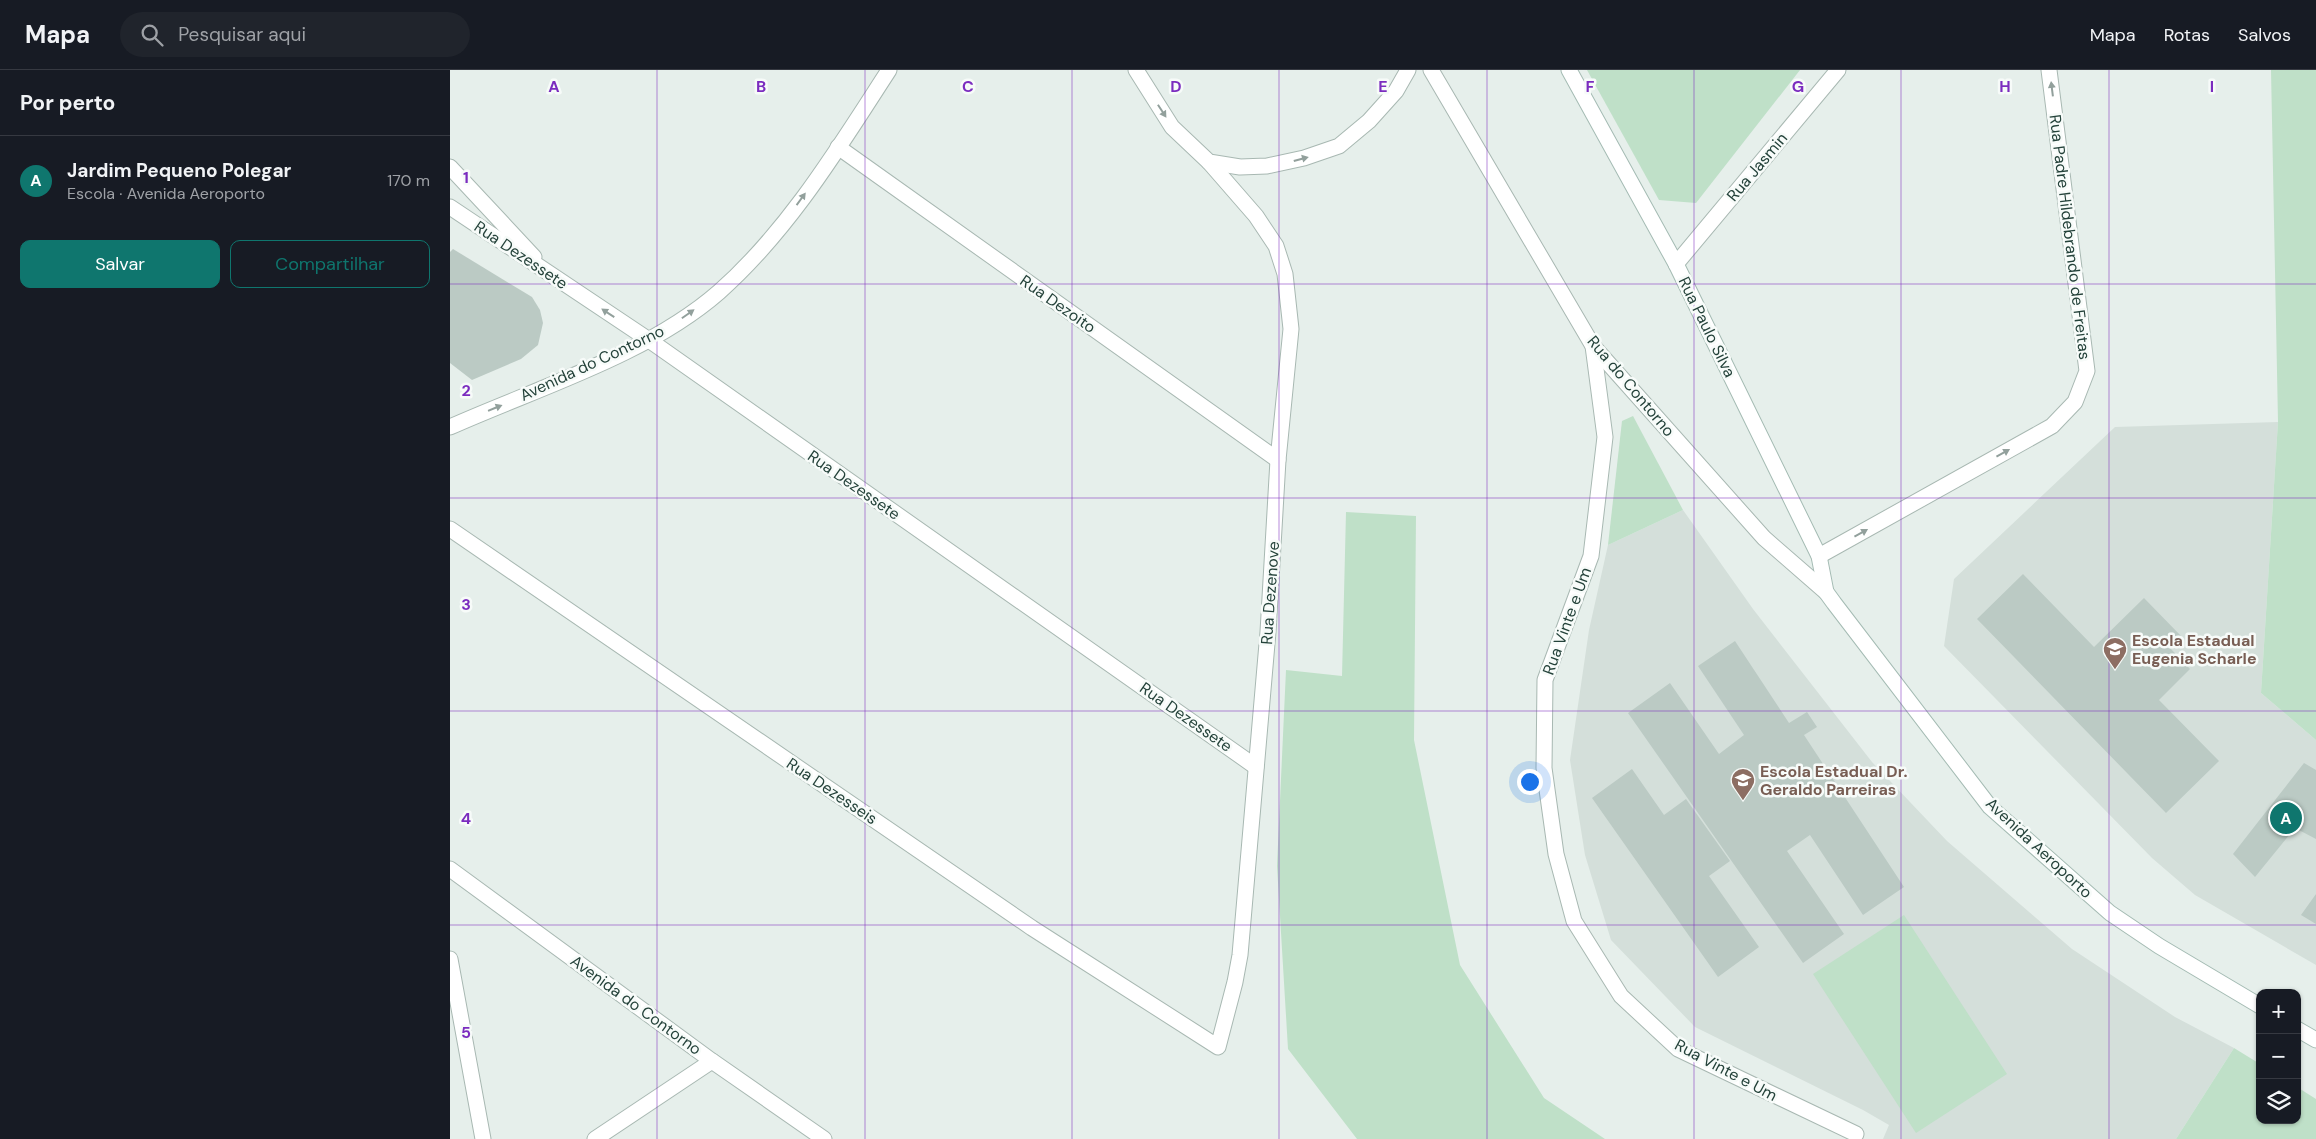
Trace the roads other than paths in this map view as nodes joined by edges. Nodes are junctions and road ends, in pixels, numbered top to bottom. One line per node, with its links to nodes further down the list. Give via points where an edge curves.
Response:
1 (889, 70): 8 (street, Avenida do Contorno)
2 (1136, 70): 9 (street, one-way to 9, via 1172,127)
3 (1408, 70): 9 (street, one-way to 3, via 1240,167 1267,166 1339,146 1369,121 1396,91)
4 (1431, 70): 15 (street, Rua do Contorno)
5 (1570, 70): 12 (street, Rua Paulo Silva)
6 (1838, 70): 12 (street, Rua Jasmin)
7 (2049, 70): 19 (street, Rua Padre Hildebrando de Freitas, one-way to 7, via 2052,426 2075,402 2087,371)
8 (838, 147): 14 (street, Avenida do Contorno, one-way to 8, via 718,293 764,249); 17 (street, Rua Dezoito)
9 (1209, 162): 17 (street, Rua Dezenove, via 1256,216 1276,246 1286,274 1291,329)
10 (450, 167): 13 (street)
11 (450, 207): 13 (street, Rua Dezessete)
12 (1676, 264): 19 (street, Rua Paulo Silva)
13 (553, 278): 14 (street, Rua Dezessete, one-way to 13)
14 (649, 340): 16 (street, Avenida do Contorno, one-way to 14); 21 (street, Rua Dezessete)
15 (1593, 346): 20 (street, Rua do Contorno, via 1764,538); 29 (street, Rua Vinte e Um, via 1605,437 1591,556 1545,680 1544,768 1556,854 1574,920 1621,996 1678,1049)
16 (450, 427)
17 (1278, 460): 21 (street, Rua Dezenove)
18 (450, 529): 27 (street, Rua Dezesseis, via 1032,928)
19 (1818, 556): 20 (street, Rua Paulo Silva)
20 (1826, 592): 24 (street, Avenida Aeroporto, via 1990,807 2110,912 2159,946)
21 (1256, 767): 27 (street, Rua Dezenove, via 1240,954)
22 (450, 869): 28 (street, Avenida do Contorno)
23 (450, 959): 30 (street)
24 (2256, 1004)
25 (2301, 1031): 26 (street)
26 (2316, 1040)
27 (1218, 1047)
28 (712, 1061): 31 (street); 32 (street, Avenida do Contorno)
29 (1856, 1134)
30 (483, 1139)
31 (595, 1139)
32 (824, 1139)

